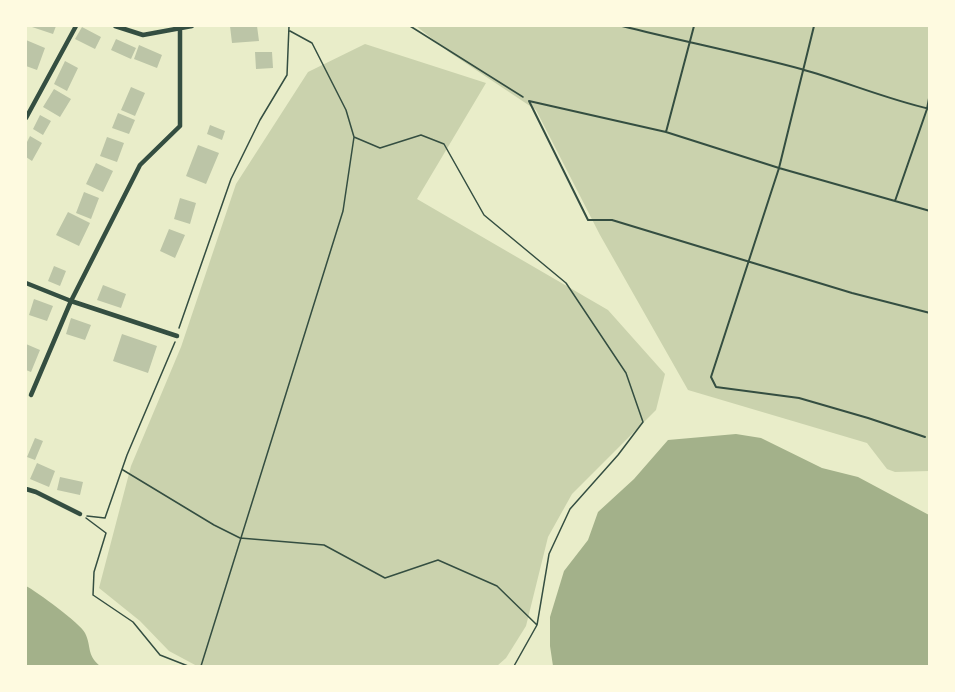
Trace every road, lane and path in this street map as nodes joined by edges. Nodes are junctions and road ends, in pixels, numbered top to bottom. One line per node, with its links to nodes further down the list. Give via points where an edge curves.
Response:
1 (76, 26): 16 (street)
2 (115, 26): 9 (street, via 143,35)
3 (192, 26): 9 (street)
4 (289, 26): 10 (path)
5 (410, 26): 14 (path)
6 (622, 26): 11 (lane)
7 (694, 26): 11 (lane)
8 (814, 26): 12 (lane)
9 (181, 27): 24 (street, via 180,126 140,165)
10 (290, 31): 18 (path, via 312,43 346,110); 26 (path, via 287,75 231,179)
11 (690, 44): 12 (lane); 17 (lane)
12 (803, 70): 15 (lane); 19 (lane)
13 (930, 93): 15 (lane)
14 (529, 101): 17 (lane); 22 (lane, via 588,220 612,220)
15 (928, 109): 20 (lane)
16 (26, 118)
17 (666, 132): 19 (lane)
18 (354, 136): 32 (path, via 343,211); 33 (path, via 380,148 421,135 444,144 484,215 566,283 626,373 643,422 570,510 549,554)
19 (779, 168): 20 (lane); 22 (lane)
20 (896, 201): 21 (lane)
21 (930, 211)
22 (748, 260): 25 (lane); 28 (lane, via 711,377 716,387 799,398)
23 (26, 283): 24 (street)
24 (71, 302): 26 (street); 27 (street)
25 (930, 313)
26 (177, 336): 29 (path)
27 (31, 394)
28 (925, 437)
29 (122, 470): 31 (path, via 105,518); 32 (path)
30 (26, 489): 31 (street)
31 (80, 514): 34 (path, via 106,533 94,572 93,595 133,622 160,655)
32 (240, 538): 33 (path, via 324,545 385,578 438,560 497,586); 35 (path)
33 (537, 625): 36 (path)
34 (188, 666)
35 (201, 666)
36 (514, 666)

